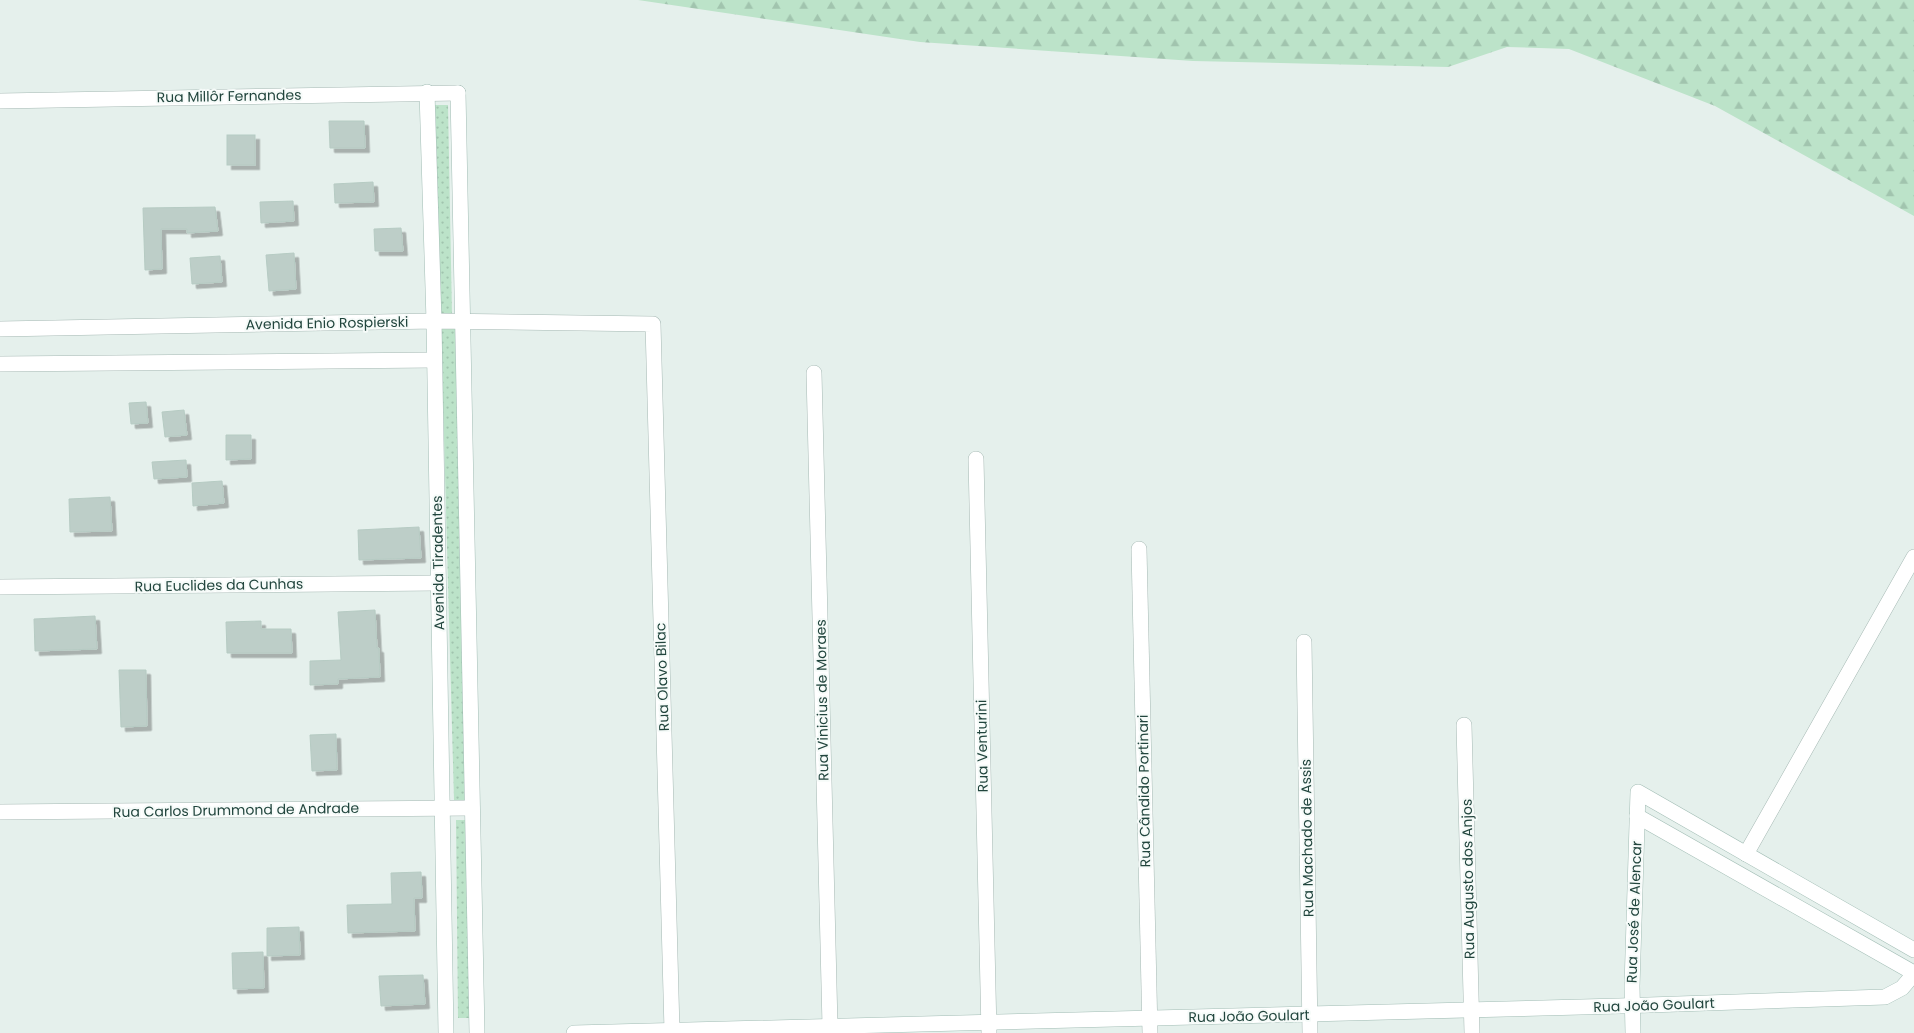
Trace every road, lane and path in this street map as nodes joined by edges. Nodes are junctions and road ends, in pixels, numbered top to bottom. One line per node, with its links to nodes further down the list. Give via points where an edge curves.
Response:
1 (427, 92): 2 (street, Rua Millôr Fernandes); 3 (street, Avenida Tiradentes); 4 (street, Rua Millôr Fernandes, via 458,93)
2 (0, 101)
3 (434, 321): 4 (street, Avenida Enio Rospierski); 6 (street, Avenida Enio Rospierski); 7 (street, Avenida Tiradentes)
4 (462, 322): 5 (street, Avenida Enio Rospierski); 18 (street)
5 (653, 324): 30 (street, Rua Olavo Bilac)
6 (0, 329)
7 (434, 360): 8 (street); 13 (street, Avenida Tiradentes)
8 (0, 364)
9 (814, 373): 27 (street, Rua Vinicius de Moraes)
10 (976, 459): 29 (street, Rua Venturini)
11 (1139, 549): 28 (street, Rua Cândido Portinari)
12 (1914, 557): 21 (street)
13 (438, 583): 14 (street, Rua Euclides da Cunhas); 17 (street, Avenida Tiradentes)
14 (0, 587)
15 (1304, 642): 26 (street, Rua Machado de Assis)
16 (1464, 725): 25 (street, Rua Augusto dos Anjos)
17 (442, 808): 18 (street, Rua Carlos Drummond de Andrade); 19 (street, Rua Carlos Drummond de Andrade); 31 (street, Avenida Tiradentes)
18 (472, 808): 32 (street)
19 (0, 812)
20 (1637, 816): 21 (street, Rua José de Alencar, via 1638,792); 23 (street); 24 (street, Rua José de Alencar)
21 (1746, 854): 22 (street)
22 (1914, 950)
23 (1914, 973): 24 (street, Rua João Goulart, via 1902,988 1885,997)
24 (1632, 1006): 25 (street, Rua João Goulart); 36 (street, Rua José de Alencar)
25 (1471, 1010): 26 (street, Rua João Goulart); 35 (street, Rua Augusto dos Anjos)
26 (1310, 1014): 28 (street, Rua João Goulart); 34 (street, Rua Machado de Assis)
27 (830, 1026): 29 (street, Rua João Goulart); 30 (street, Rua João Goulart)
28 (1150, 1026): 29 (street, Rua João Goulart)
29 (989, 1028)
30 (672, 1031): 33 (street, Rua João Goulart)
31 (446, 1033)
32 (477, 1033)
33 (574, 1033)
34 (1310, 1033)
35 (1472, 1033)
36 (1633, 1033)

